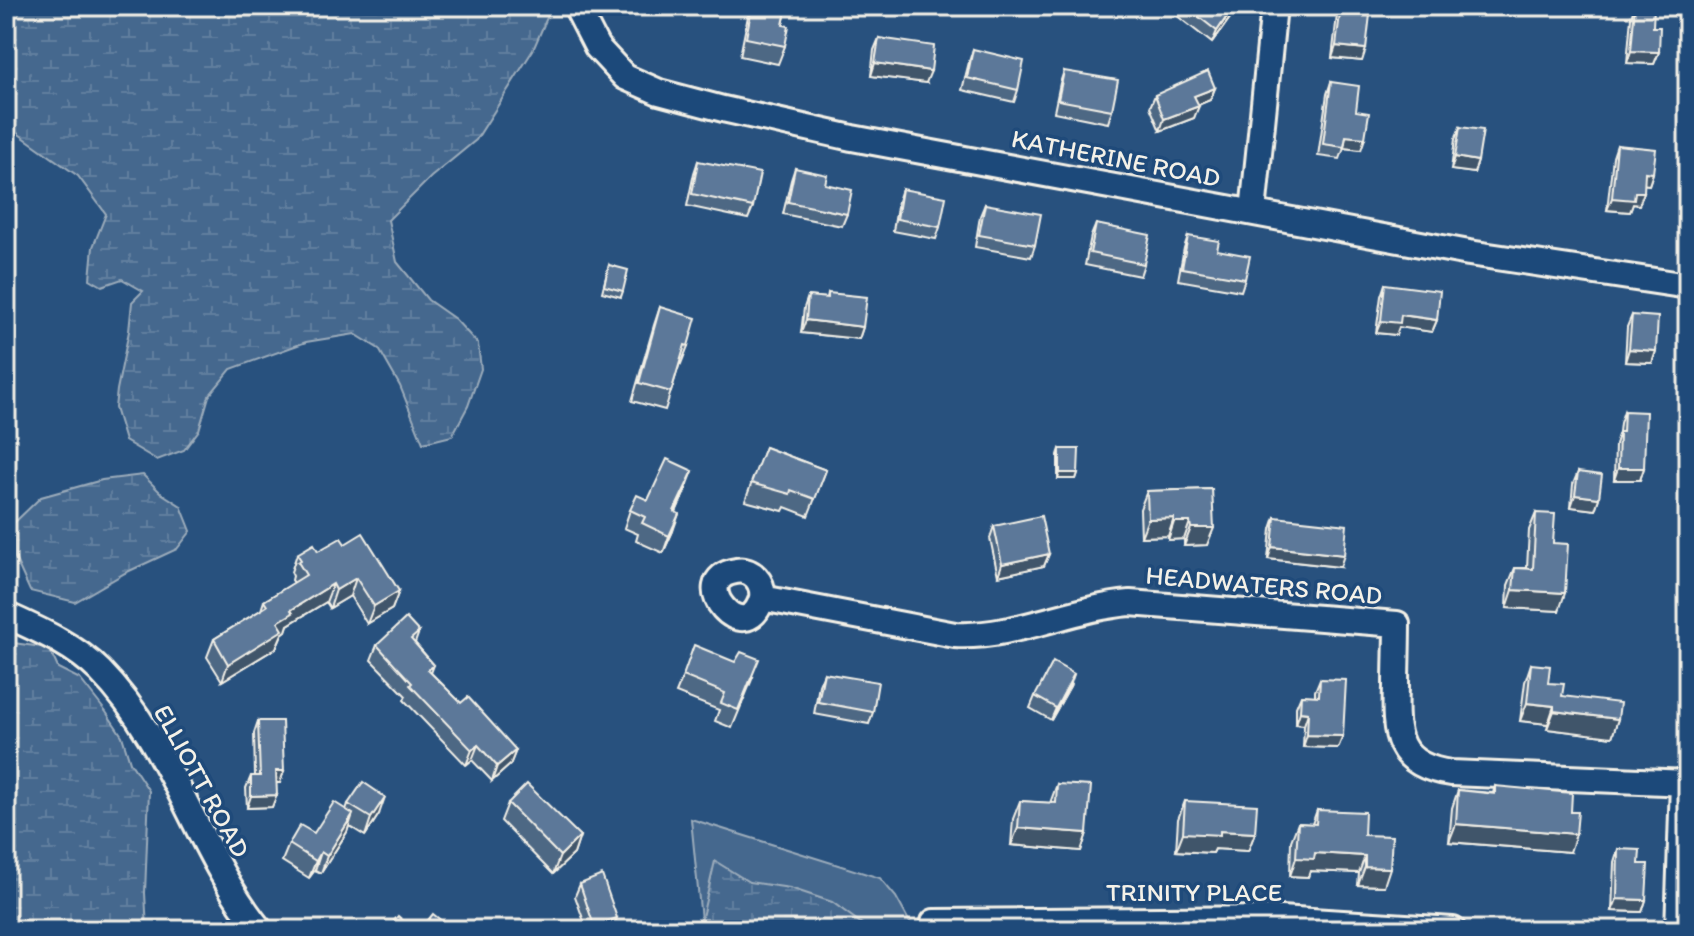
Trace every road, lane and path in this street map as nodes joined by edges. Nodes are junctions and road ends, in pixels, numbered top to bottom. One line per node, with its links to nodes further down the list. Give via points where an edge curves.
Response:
1 (576, 6): 3 (street, KATHERINE ROAD, via 608,62 625,77 659,92 852,138)
2 (1274, 6): 3 (street)
3 (1253, 212): 4 (street, KATHERINE ROAD, via 1469,253)
4 (1688, 286)
5 (762, 598): 7 (street, HEADWATERS ROAD, via 971,636 1130,603 1397,624 1395,723 1403,749 1422,766 1451,773)
6 (6, 615): 9 (street, ELLIOTT ROAD, via 75,651 116,689 175,778 225,882)
7 (1688, 783): 11 (main road)
8 (934, 922): 10 (street, TRINITY PLACE, via 1280,919)
9 (260, 930)
10 (1453, 930)
11 (1683, 930)

